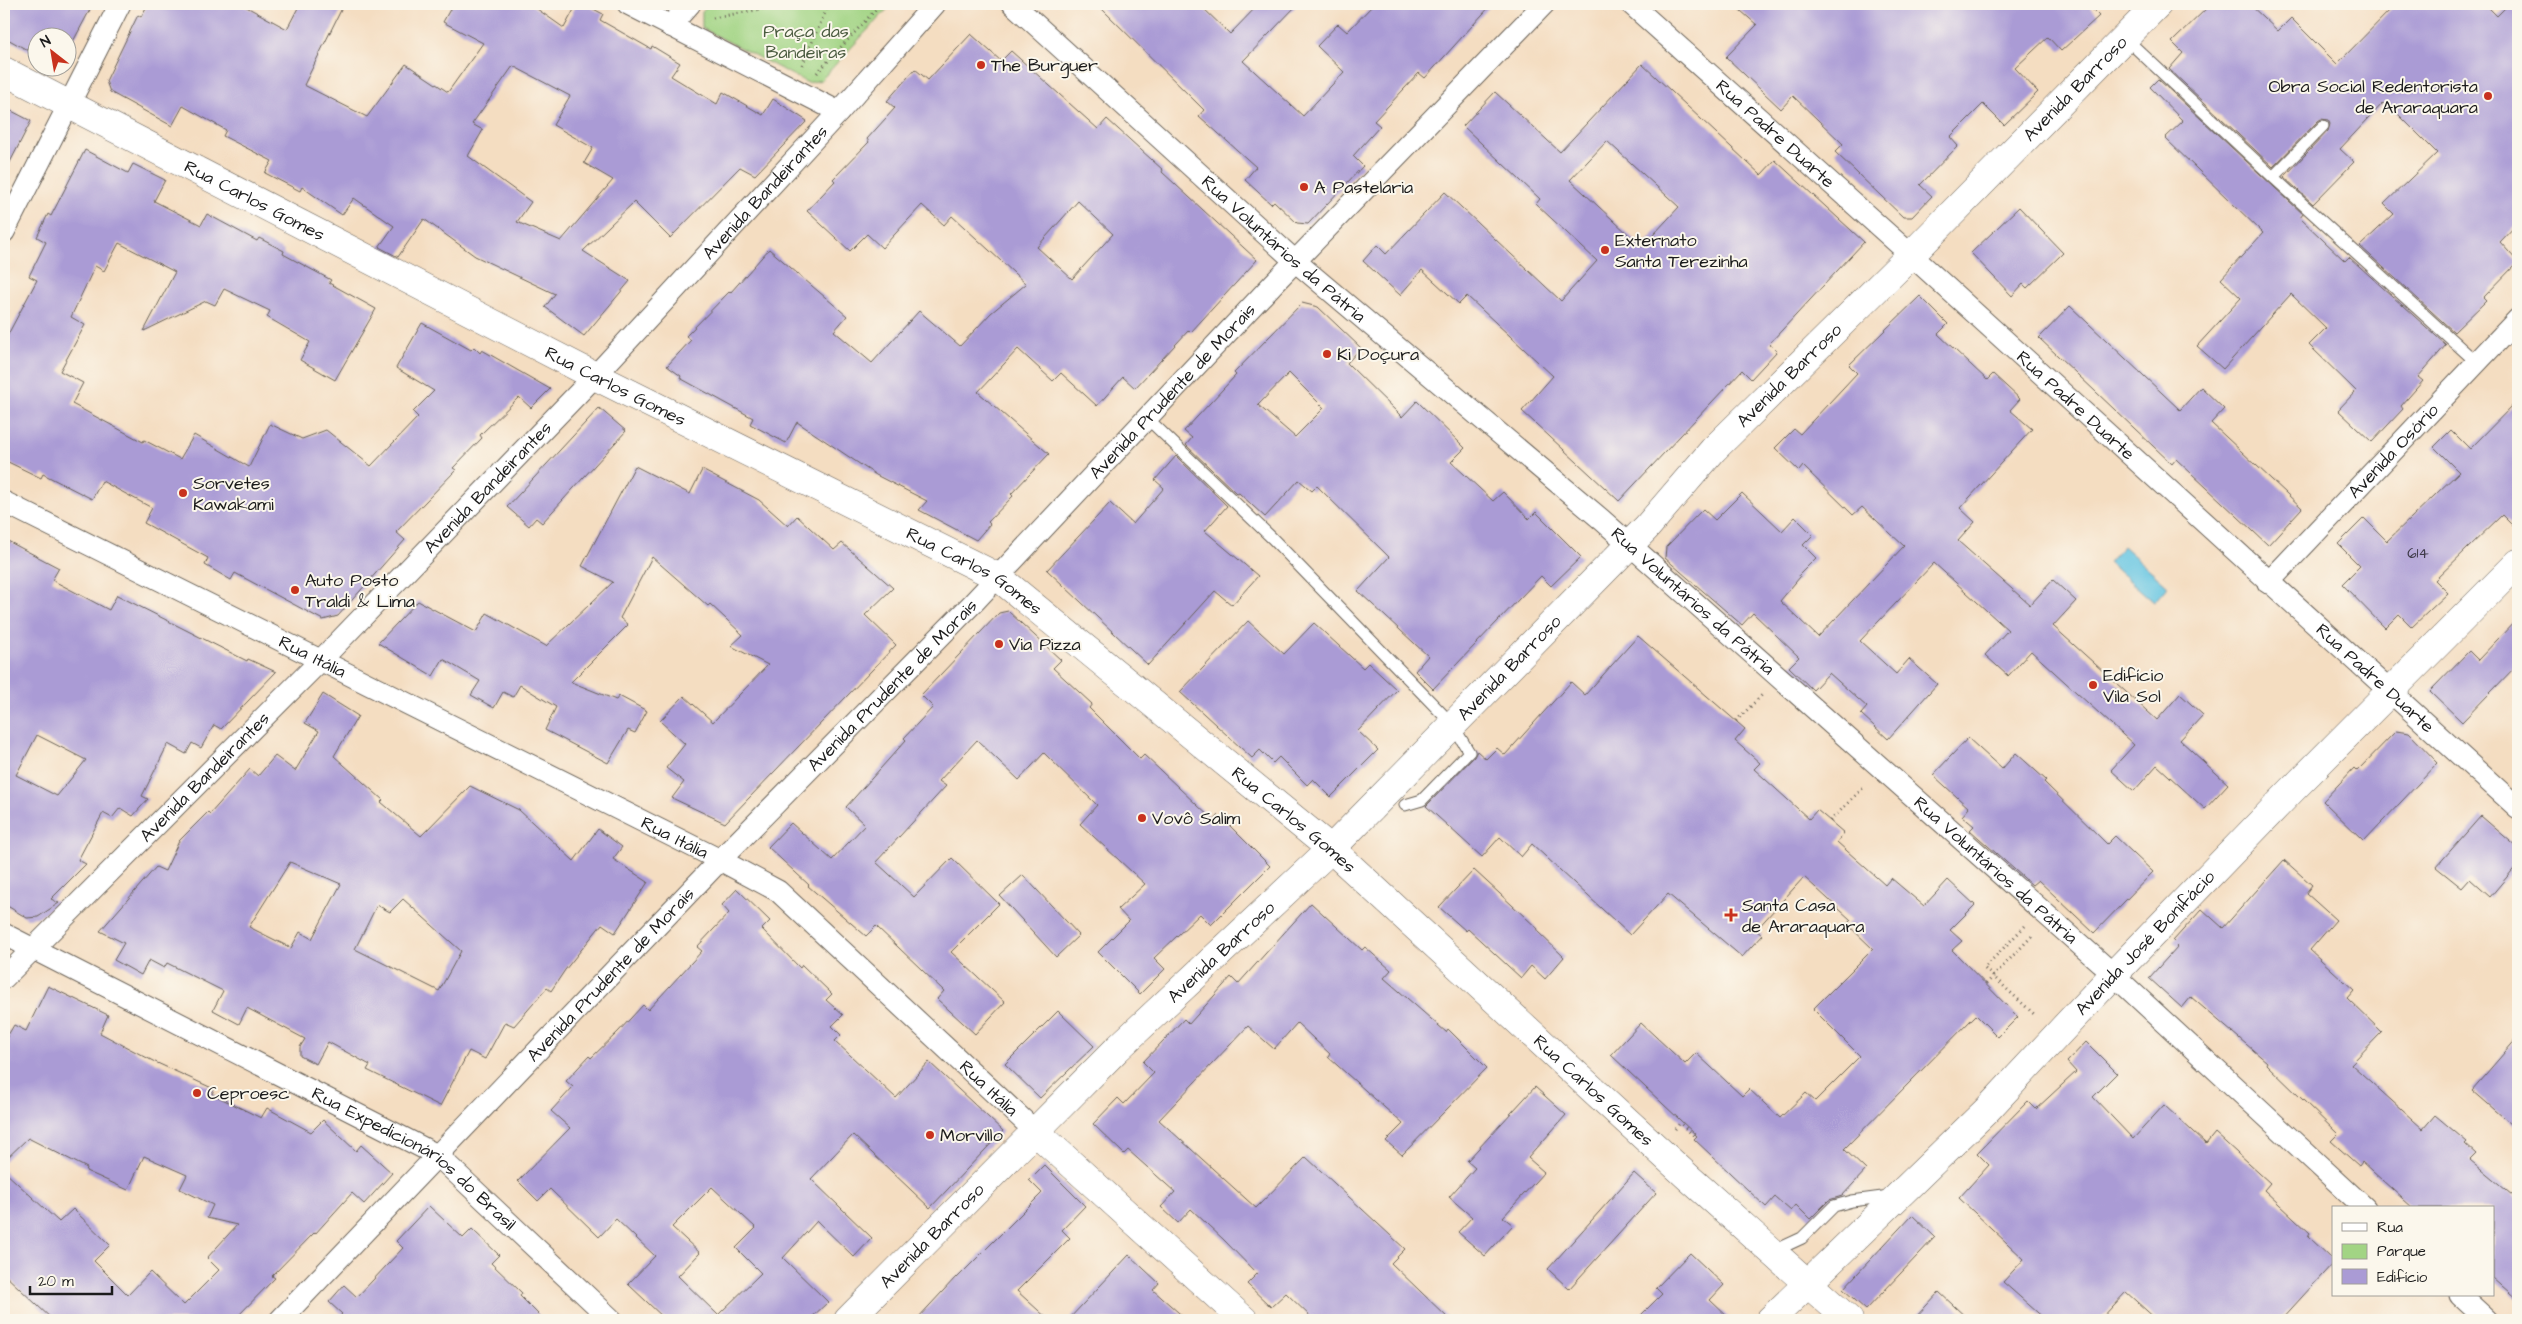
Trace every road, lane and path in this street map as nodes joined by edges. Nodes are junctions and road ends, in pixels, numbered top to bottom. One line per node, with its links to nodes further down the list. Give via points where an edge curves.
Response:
1 (120, 4): 18 (street)
2 (628, 4): 14 (street)
3 (690, 4): 14 (street)
4 (788, 4): 14 (path)
5 (817, 4): 13 (path)
6 (834, 4): 13 (path)
7 (881, 4): 17 (path, via 817,73)
8 (935, 4): 19 (street, Avenida Bandeirantes)
9 (1013, 4): 24 (street, Rua Voluntários da Pátria)
10 (1544, 4): 24 (street, Avenida Prudente de Morais)
11 (1631, 4): 23 (street, Rua Padre Duarte)
12 (2158, 4): 15 (street, Avenida Barroso)
13 (828, 6): 17 (path)
14 (670, 26): 17 (street)
15 (2124, 38): 21 (lane); 23 (street, Avenida Barroso)
16 (4, 71): 18 (street, Rua Carlos Gomes)
17 (796, 79): 19 (street)
18 (68, 103): 22 (street); 27 (street, Rua Carlos Gomes)
19 (839, 112): 27 (street, Avenida Bandeirantes)
20 (2323, 126): 21 (lane)
21 (2273, 177): 26 (lane)
22 (4, 232)
23 (1911, 255): 30 (street, Avenida Barroso, via 1713,450); 33 (street, Rua Padre Duarte)
24 (1295, 261): 28 (street, Avenida Prudente de Morais); 30 (street, Rua Voluntários da Pátria)
25 (2518, 319): 26 (street, Avenida Osório)
26 (2476, 362): 33 (street, Avenida Osório)
27 (595, 376): 32 (street, Rua Carlos Gomes); 34 (street, Avenida Bandeirantes)
28 (1146, 418): 32 (street, Avenida Prudente de Morais); 38 (lane, via 1272,538)
29 (4, 502): 34 (street, Rua Itália)
30 (1628, 545): 38 (street, Avenida Barroso); 49 (street, Rua Voluntários da Pátria)
31 (2518, 563): 36 (street, Avenida José Bonifácio)
32 (998, 577): 43 (street, Rua Carlos Gomes); 44 (street, Avenida Prudente de Morais)
33 (2268, 583): 36 (street, Rua Padre Duarte)
34 (321, 660): 44 (street, Rua Itália); 48 (street, Avenida Bandeirantes)
35 (1764, 692): 37 (path)
36 (2390, 692): 41 (street, Rua Padre Duarte); 49 (street, Avenida José Bonifácio)
37 (1736, 722)
38 (1452, 724): 40 (lane, via 1469,752 1422,800); 43 (street, Avenida Barroso)
39 (1868, 782): 42 (path)
40 (1405, 805)
41 (2518, 808)
42 (1830, 821)
43 (1331, 849): 55 (street, Avenida Barroso, via 1116,1050); 60 (street, Rua Carlos Gomes, via 1689,1178)
44 (720, 860): 55 (street, Rua Itália, via 778,891); 57 (street, Avenida Prudente de Morais)
45 (2028, 923): 50 (path, via 1984,968)
46 (2037, 931): 50 (path)
47 (4, 934): 48 (street, Rua Expedicionários do Brasil)
48 (33, 948): 51 (street, Avenida Bandeirantes); 57 (street, Rua Expedicionários do Brasil)
49 (2114, 974): 58 (street, Avenida José Bonifácio, via 1986,1111); 59 (street, Rua Voluntários da Pátria)
50 (1993, 976): 52 (path); 53 (path)
51 (4, 978)
52 (1986, 984)
53 (2037, 1017)
54 (1674, 1129): 56 (path, via 1680,1123)
55 (1036, 1132): 65 (street, Avenida Barroso); 66 (street, Rua Itália)
56 (1695, 1138)
57 (437, 1155): 63 (street, Avenida Prudente de Morais); 64 (street, Rua Expedicionários do Brasil)
58 (1900, 1195): 60 (lane, via 1834,1206 1802,1238); 61 (street, Avenida José Bonifácio)
59 (2364, 1206)
60 (1774, 1251): 61 (street, Rua Carlos Gomes)
61 (1810, 1283): 67 (street, Avenida José Bonifácio); 68 (street, Rua Carlos Gomes)
62 (2461, 1296): 69 (street)
63 (280, 1320)
64 (612, 1320)
65 (848, 1320)
66 (1244, 1320)
67 (1770, 1320)
68 (1850, 1320)
69 (2487, 1320)

